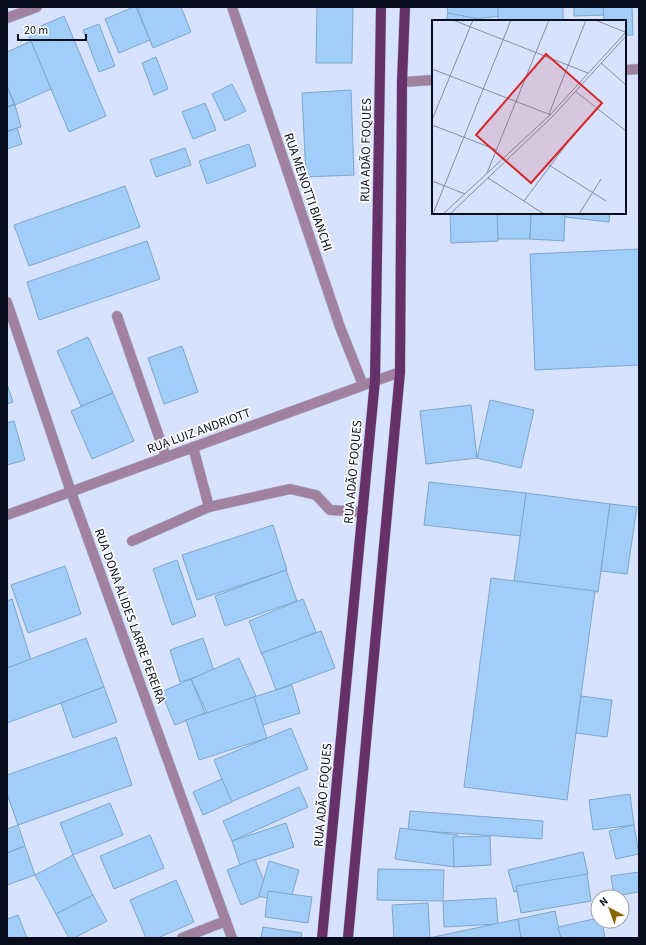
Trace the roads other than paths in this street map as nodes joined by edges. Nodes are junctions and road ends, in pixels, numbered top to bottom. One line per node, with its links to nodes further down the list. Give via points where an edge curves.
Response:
1 (38, 7): 5 (street)
2 (232, 7): 14 (street, RUA MENOTTI BIANCHI, via 340,327)
3 (381, 7): 13 (main road, RUA ADÃO FOQUES)
4 (405, 7): 9 (main road)
5 (7, 18)
6 (639, 69): 7 (street)
7 (626, 70)
8 (432, 80): 9 (street)
9 (402, 82): 12 (main road)
10 (7, 302): 17 (street, RUA DONA ALIDES LARRE PEREIRA)
11 (117, 316): 16 (street)
12 (400, 372): 13 (street, RUA LUIZ ANDRIOTT); 26 (main road)
13 (375, 380): 14 (street, RUA LUIZ ANDRIOTT); 19 (main road, RUA ADÃO FOQUES)
14 (363, 385): 15 (street, RUA LUIZ ANDRIOTT)
15 (193, 447): 16 (street, RUA LUIZ ANDRIOTT); 18 (street)
16 (166, 457): 17 (street, RUA LUIZ ANDRIOTT)
17 (72, 492): 20 (street, RUA LUIZ ANDRIOTT); 22 (street, RUA DONA ALIDES LARRE PEREIRA)
18 (209, 507): 19 (street, via 290,489 316,494 330,510); 21 (street)
19 (363, 512): 25 (main road, RUA ADÃO FOQUES)
20 (7, 515)
21 (132, 541)
22 (226, 921): 23 (street); 24 (street, RUA DONA ALIDES LARRE PEREIRA)
23 (182, 938)
24 (232, 938)
25 (322, 938)
26 (348, 938)

